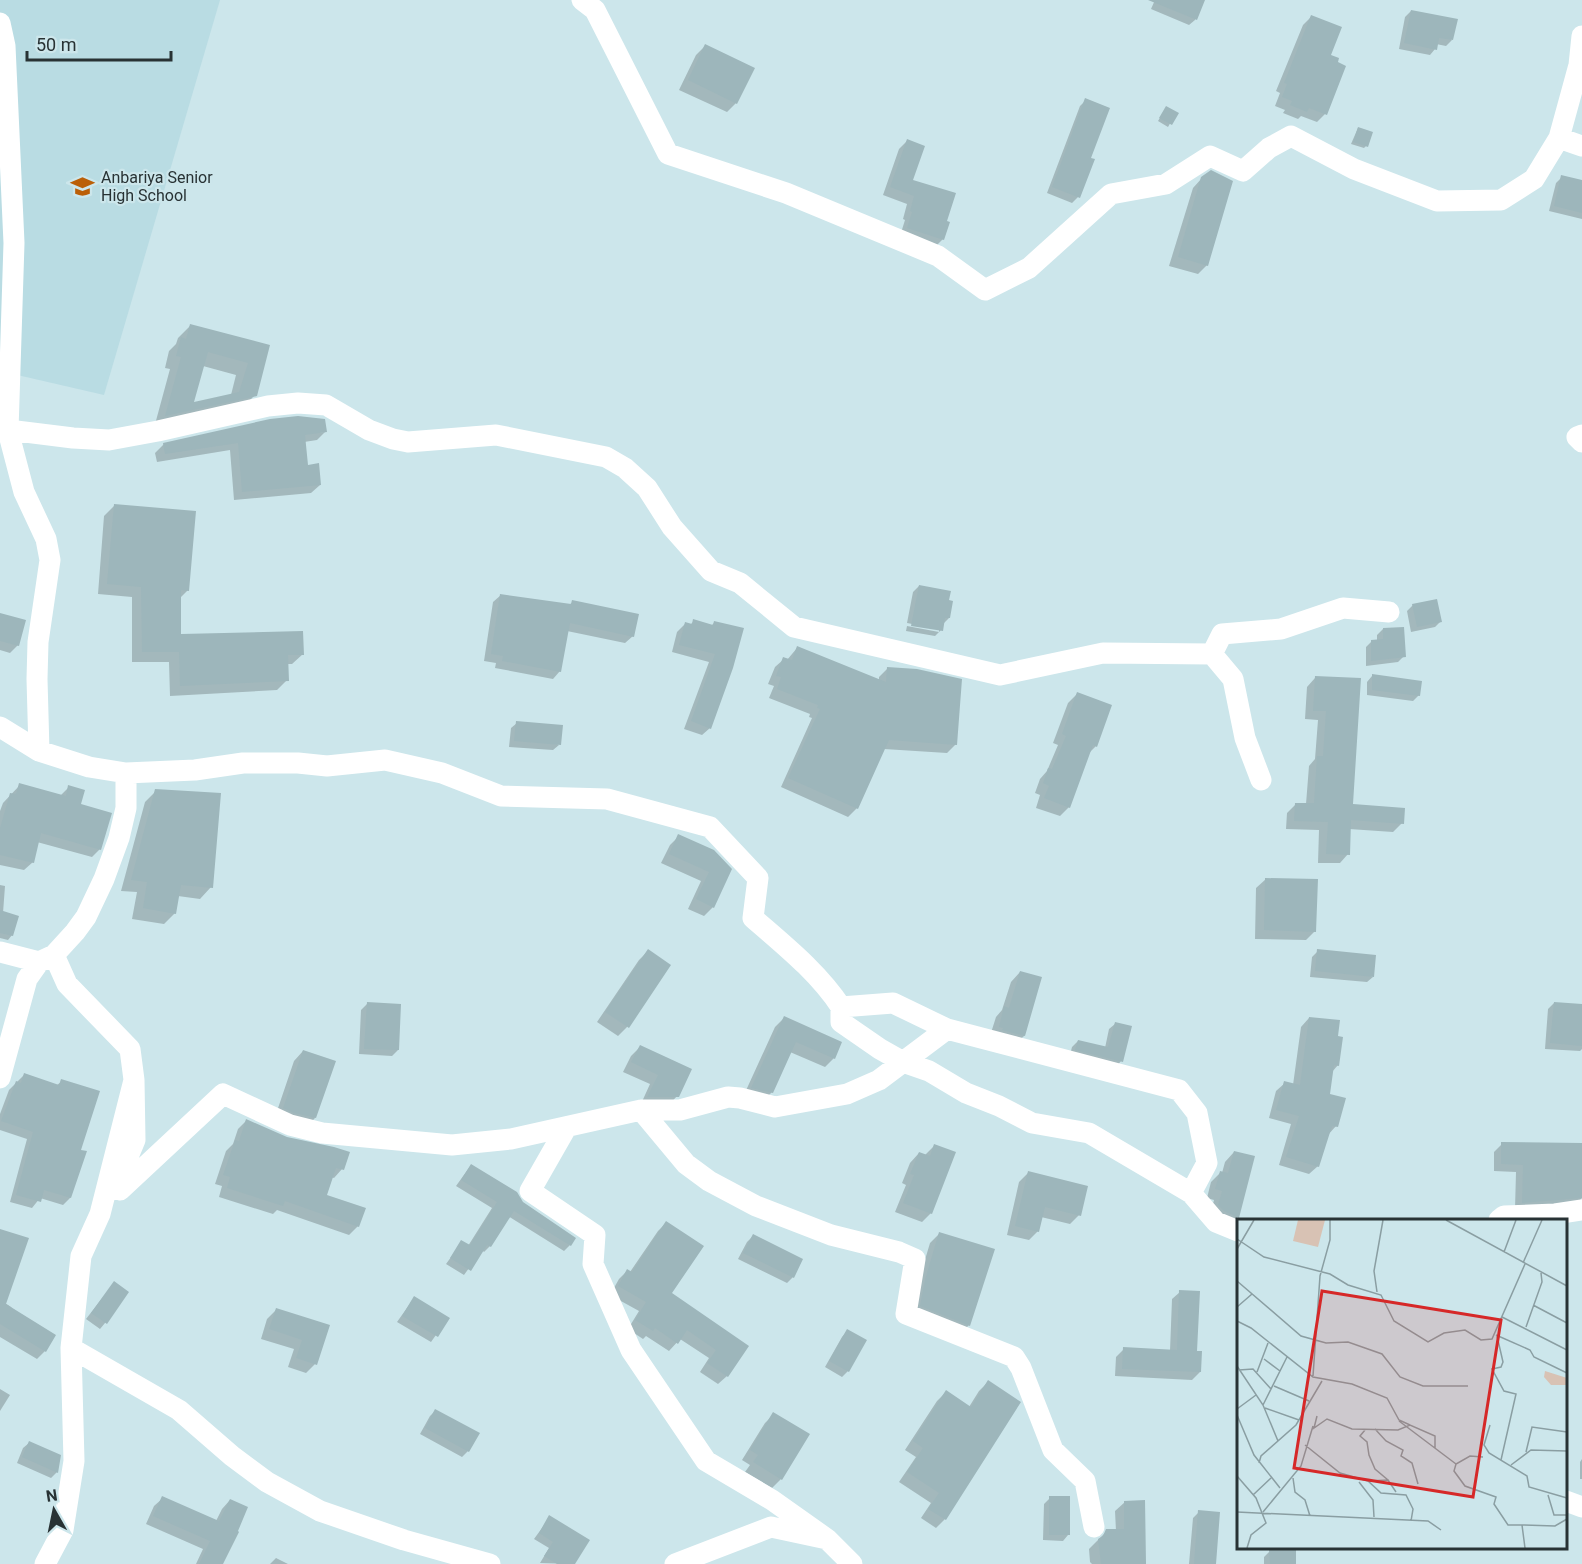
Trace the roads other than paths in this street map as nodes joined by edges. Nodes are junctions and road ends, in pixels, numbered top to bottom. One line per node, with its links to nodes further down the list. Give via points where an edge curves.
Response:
1 (582, 0): 4 (street, via 595,10 668,154 786,193 938,256 985,290 1029,268 1111,194 1166,184 1210,156 1244,171 1269,148 1291,136 1354,169 1437,201 1501,200)
2 (0, 23): 5 (street, via 5,46 14,243)
3 (1582, 36): 4 (street)
4 (1575, 146)
5 (4, 430): 9 (street, via 109,440 298,403 327,405 369,430 408,442 496,435 606,457 625,468 647,488 672,527 711,572 740,583 794,627 1000,675 1103,653); 11 (street, via 24,492 46,539 50,560 38,642)
6 (1582, 435): 7 (street, via 1577,437)
7 (1582, 442)
8 (1389, 612): 9 (street, via 1343,608 1281,629 1222,634)
9 (1212, 654): 13 (street, via 1233,679 1245,738)
10 (0, 727): 11 (street)
11 (39, 751): 12 (street, via 89,767)
12 (126, 773): 15 (street, via 126,808 104,879 86,917); 16 (street, via 243,763 327,766 385,760 442,772 501,796 607,799 710,828 758,878 753,918 798,958)
13 (1261, 780)
14 (0, 952): 15 (street)
15 (46, 958): 19 (street, via 27,979); 20 (street, via 129,1050)
16 (841, 1007): 17 (street, via 892,1003); 18 (street, via 841,1022)
17 (947, 1029): 18 (street); 23 (street, via 1179,1090 1197,1113 1207,1162)
18 (903, 1062): 21 (street, via 879,1080 848,1094 786,1107 728,1097 680,1110); 23 (street, via 1032,1123 1089,1134)
19 (0, 1077)
20 (134, 1080): 22 (street, via 135,1140 120,1190 223,1094 290,1125 322,1133 452,1145); 27 (street, via 100,1214 81,1256)
21 (641, 1110): 22 (street); 30 (street, via 686,1164 709,1181 756,1206 831,1235 915,1259 906,1314 1014,1357 1053,1450 1085,1481)
22 (566, 1128): 31 (street, via 530,1191 595,1235 593,1264 631,1350 706,1461)
23 (1191, 1192): 26 (street, via 1216,1222)
24 (1582, 1210): 25 (street)
25 (1501, 1219)
26 (1237, 1230)
27 (71, 1348): 32 (street, via 74,1461 63,1530); 33 (street, via 179,1410 267,1482 320,1511)
28 (1567, 1501): 29 (street)
29 (1582, 1507)
30 (1094, 1527)
31 (827, 1539): 34 (street, via 771,1527); 35 (street)
32 (45, 1564)
33 (490, 1564)
34 (675, 1564)
35 (852, 1564)

